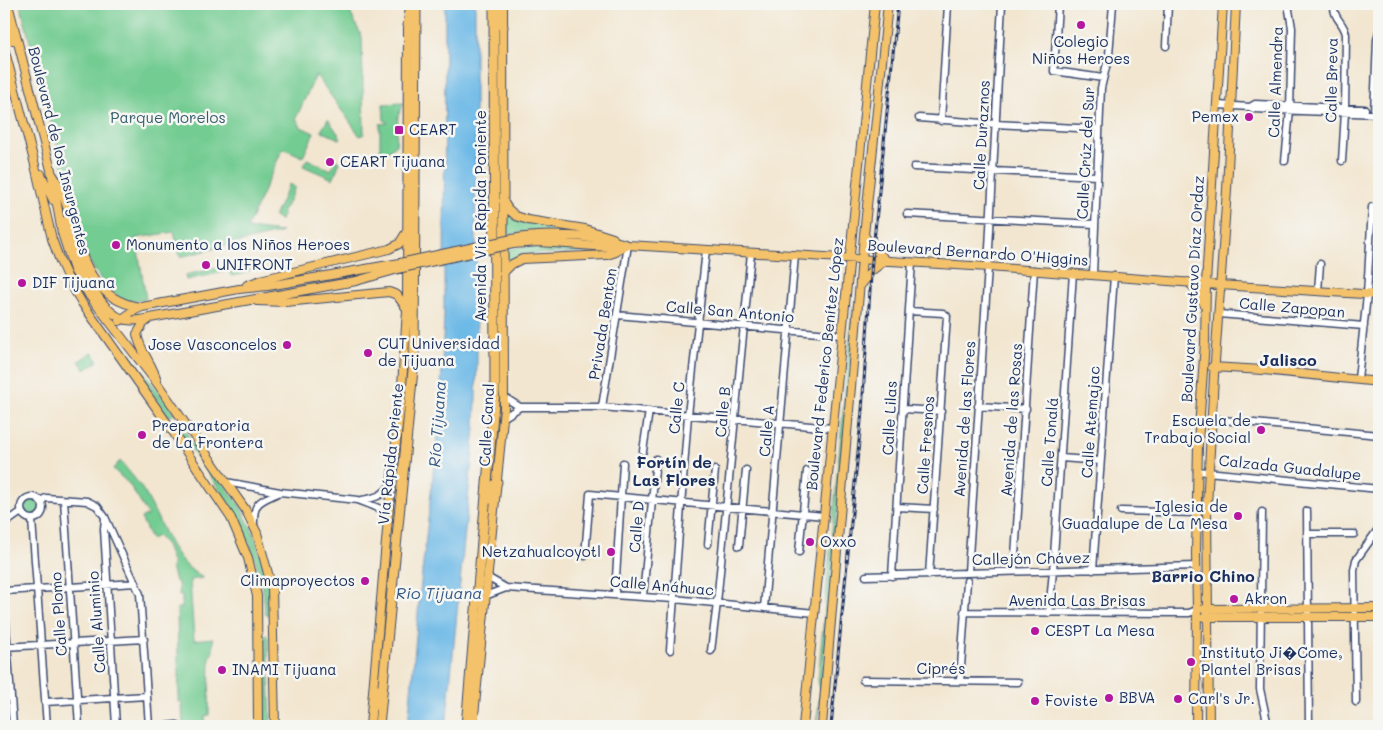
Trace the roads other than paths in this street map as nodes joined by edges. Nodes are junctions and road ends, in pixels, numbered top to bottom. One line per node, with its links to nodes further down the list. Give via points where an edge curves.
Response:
1 (8, 4): 25 (main road, Boulevard de los Insurgentes)
2 (409, 4): 20 (highway)
3 (416, 4): 159 (highway, Vía Rápida Oriente, via 414,359)
4 (494, 4): 176 (highway, Avenida Vía Rápida Poniente, via 495,391)
5 (499, 4): 21 (highway, via 500,20)
6 (503, 4): 21 (main road, Calle Canal)
7 (875, 4): 58 (main road, Boulevard Federico Benítez López)
8 (888, 4): 53 (main road, Boulevard Federico Benítez López)
9 (948, 4): 33 (street)
10 (1002, 4): 34 (street, Calle Duraznos)
11 (1058, 4): 26 (street, via 1054,70)
12 (1113, 4): 26 (street, Calle Crúz del Sur, via 1109,56)
13 (1168, 4): 23 (street)
14 (1200, 4): 18 (street)
15 (1236, 4): 28 (main road, Boulevard Gustavo Díaz Ordaz)
16 (1288, 4): 29 (street, Calle Almendra, via 1292,28)
17 (1334, 4): 30 (street, Calle Breva, via 1334,12 1346,34)
18 (1223, 5): 27 (main road, Boulevard Gustavo Díaz Ordaz)
19 (4, 8): 25 (main road, via 17,55)
20 (408, 25): 51 (main road)
21 (504, 26): 46 (main road, Calle Canal)
22 (1379, 31): 31 (street)
23 (1166, 46)
24 (4, 48): 38 (main road, Boulevard de los Insurgentes)
25 (23, 64): 42 (main road, Boulevard de los Insurgentes)
26 (1103, 78): 35 (street, Calle Crúz del Sur)
27 (1218, 105): 28 (street); 71 (main road, Boulevard Gustavo Díaz Ordaz)
28 (1230, 105): 29 (street, via 1254,110); 73 (main road, Boulevard Gustavo Díaz Ordaz)
29 (1290, 108): 30 (street); 39 (street, Calle Almendra)
30 (1345, 110): 31 (street); 37 (street, Calle Breva)
31 (1377, 112)
32 (919, 118): 33 (street)
33 (941, 121): 34 (street)
34 (995, 124): 35 (street); 44 (street, Calle Duraznos)
35 (1099, 130): 45 (street, Calle Crúz del Sur)
36 (1379, 148): 40 (street)
37 (1342, 160)
38 (34, 161): 48 (main road); 93 (main road, Boulevard de los Insurgentes, via 60,261 82,303)
39 (1285, 161)
40 (1378, 162): 43 (street)
41 (914, 166): 44 (street)
42 (51, 170): 48 (main road, Boulevard de los Insurgentes); 79 (main road, via 65,199 82,256 95,280 117,300)
43 (1379, 171)
44 (992, 172): 45 (street); 50 (street, Calle Duraznos)
45 (1096, 176): 52 (street, Calle Crúz del Sur)
46 (503, 201): 54 (main road, via 516,216 599,233); 66 (main road, Calle Canal)
47 (1372, 207): 76 (street)
48 (58, 210): 86 (main road, via 89,282 104,303); 90 (main road, Boulevard de los Insurgentes, via 74,270)
49 (907, 214): 50 (street)
50 (990, 218): 52 (street); 64 (street, Calle Duraznos)
51 (409, 224): 74 (main road, via 399,244 389,249 264,279); 80 (main road)
52 (1094, 224): 68 (street, Calle Crúz del Sur)
53 (864, 235): 59 (main road, Boulevard Federico Benítez López); 60 (main road)
54 (624, 245): 55 (main road, Boulevard Bernardo O'Higgins); 63 (main road, Boulevard Bernardo O'Higgins, bridge, via 610,240 538,235); 66 (main road, via 607,254 522,259); 84 (street, Privada Benton)
55 (706, 250): 56 (main road, Boulevard Bernardo O'Higgins); 87 (street, Calle C)
56 (751, 253): 57 (main road, Boulevard Bernardo O'Higgins); 88 (street, Calle B)
57 (795, 255): 58 (main road, Boulevard Bernardo O'Higgins); 91 (street, Calle A)
58 (849, 258): 59 (main road, Boulevard Bernardo O'Higgins); 92 (main road, Boulevard Federico Benítez López)
59 (862, 259): 60 (main road, Boulevard Bernardo O'Higgins); 72 (main road, Boulevard Federico Benítez López)
60 (886, 260): 61 (main road, Boulevard Bernardo O'Higgins); 72 (main road, via 871,271)
61 (912, 262): 64 (main road, Boulevard Bernardo O'Higgins); 81 (street, Calle Lilas)
62 (1320, 264): 75 (street)
63 (401, 265): 74 (main road, Boulevard Bernardo O'Higgins); 78 (main road, Boulevard Bernardo O'Higgins, via 356,281)
64 (988, 267): 65 (main road, Boulevard Bernardo O'Higgins); 100 (street, Avenida de las Flores)
65 (1034, 270): 67 (main road, Boulevard Bernardo O'Higgins); 104 (street, Avenida de las Rosas)
66 (503, 273): 99 (main road, Calle Canal)
67 (1073, 273): 68 (main road, Boulevard Bernardo O'Higgins); 118 (street, Calle Tonalá)
68 (1093, 274): 69 (main road, Boulevard Bernardo O'Higgins)
69 (1114, 276): 70 (main road, Boulevard Bernardo O'Higgins); 120 (street, Calle Atemajac)
70 (1188, 282): 71 (main road, Boulevard Bernardo O'Higgins); 82 (main road, via 1198,291)
71 (1206, 283): 73 (main road, Boulevard Bernardo O'Higgins); 82 (main road, Boulevard Gustavo Díaz Ordaz)
72 (861, 285): 231 (main road, Boulevard Federico Benítez López)
73 (1220, 285): 75 (main road, Boulevard Bernardo O'Higgins); 83 (main road, Boulevard Gustavo Díaz Ordaz)
74 (239, 289): 79 (main road, Boulevard Bernardo O'Higgins)
75 (1318, 291): 76 (main road, Boulevard Bernardo O'Higgins)
76 (1367, 295): 77 (main road, Boulevard Bernardo O'Higgins); 89 (street)
77 (1379, 295)
78 (245, 300): 80 (main road, via 285,302 389,292 397,295); 85 (main road, Boulevard Bernardo O'Higgins)
79 (142, 307): 86 (main road, Boulevard Bernardo O'Higgins)
80 (407, 310): 112 (main road)
81 (909, 311): 103 (street, Calle Lilas); 106 (street, Calle Fresnos, via 943,313 946,316)
82 (1206, 311): 94 (main road, Boulevard Gustavo Díaz Ordaz)
83 (1219, 314): 89 (street, Calle Zapopan); 95 (main road, Boulevard Gustavo Díaz Ordaz)
84 (617, 315): 87 (street, Calle San Antonio); 102 (street, Privada Benton)
85 (150, 318): 86 (main road, Boulevard Bernardo O'Higgins); 98 (main road, via 137,334)
86 (122, 319): 90 (main road, Boulevard Bernardo O'Higgins)
87 (698, 323): 88 (street, Calle San Antonio); 107 (street, Calle C)
88 (743, 326): 91 (street, Calle San Antonio); 109 (street, Calle B)
89 (1364, 326): 96 (street)
90 (114, 327): 93 (main road, Boulevard Bernardo O'Higgins); 98 (main road, Boulevard de los Insurgentes)
91 (788, 330): 92 (street, Calle San Antonio); 113 (street, Calle A)
92 (841, 335): 114 (main road, Boulevard Federico Benítez López)
93 (106, 338): 111 (main road, Boulevard de los Insurgentes)
94 (1203, 367): 95 (main road); 125 (main road, Boulevard Gustavo Díaz Ordaz)
95 (1218, 367): 96 (main road); 110 (main road, Boulevard Gustavo Díaz Ordaz)
96 (1358, 379): 97 (main road)
97 (1379, 382)
98 (157, 383): 116 (main road, Boulevard de los Insurgentes)
99 (504, 397): 101 (street); 108 (main road, Calle Canal)
100 (978, 406): 104 (street); 168 (street, Avenida de las Flores)
101 (520, 407): 102 (street); 108 (street)
102 (602, 407): 105 (street)
103 (903, 409): 106 (street); 141 (street, Calle Lilas)
104 (1026, 409): 166 (street, Avenida de las Rosas)
105 (648, 411): 107 (street); 117 (street)
106 (940, 411): 142 (street, Calle Fresnos)
107 (688, 415): 109 (street); 137 (street, Calle C)
108 (503, 418): 128 (main road, Calle Canal)
109 (735, 419): 113 (street); 139 (street, Calle B)
110 (1212, 419): 115 (street); 126 (main road, Boulevard Gustavo Díaz Ordaz)
111 (167, 423): 116 (main road, via 183,424); 224 (main road, Boulevard de los Insurgentes, via 231,518 248,558 257,596)
112 (399, 423): 129 (main road); 159 (highway, via 402,432 392,531)
113 (780, 423): 114 (street); 143 (street, Calle A)
114 (832, 428): 150 (main road, Boulevard Federico Benítez López)
115 (1379, 435)
116 (198, 441): 127 (main road, Boulevard de los Insurgentes)
117 (643, 451)
118 (1061, 458): 120 (street); 167 (street, Calle Tonalá)
119 (656, 459): 135 (street, Calle D)
120 (1100, 461): 165 (street, Calle Atemajac)
121 (623, 463): 132 (street)
122 (715, 470): 138 (street)
123 (746, 470): 140 (street)
124 (807, 471): 149 (street)
125 (1197, 472): 126 (street, Calzada Guadalupe); 148 (main road, Boulevard Gustavo Díaz Ordaz)
126 (1209, 472): 130 (street, Calzada Guadalupe); 193 (main road, Boulevard Gustavo Díaz Ordaz)
127 (226, 482): 131 (street); 155 (main road, Boulevard de los Insurgentes)
128 (497, 482): 172 (main road, Calle Canal); 176 (highway, via 492,490)
129 (391, 484): 134 (street, via 375,498); 153 (main road)
130 (1379, 489)
131 (280, 492): 134 (street); 155 (street, via 259,502 254,513)
132 (621, 496): 135 (street); 163 (street, via 590,494); 181 (street)
133 (64, 500): 136 (street, via 46,498); 151 (street, via 87,501 97,506); 177 (street, Calle Plomo)
134 (358, 500): 153 (street, via 376,505)
135 (652, 500): 137 (street); 183 (street, Calle D)
136 (40, 501): 145 (street, via 34,497 24,500); 152 (street, via 41,515)
137 (680, 503): 138 (street); 185 (street, Calle C)
138 (711, 505): 139 (street); 160 (street)
139 (726, 507): 140 (street); 186 (street, Calle B)
140 (742, 508): 143 (street); 161 (street)
141 (898, 508): 142 (street); 171 (street, Calle Lilas)
142 (934, 509): 169 (street, Calle Fresnos)
143 (772, 511): 149 (street); 187 (street, Calle A)
144 (1307, 511): 157 (street)
145 (21, 512): 152 (street); 154 (street)
146 (1121, 512): 148 (street)
147 (1262, 512): 190 (street)
148 (1197, 513): 164 (main road, Boulevard Gustavo Díaz Ordaz)
149 (802, 514): 150 (street); 162 (street)
150 (824, 516): 191 (main road, Boulevard Federico Benítez López)
151 (105, 517): 174 (street); 175 (street, Calle Aluminio)
152 (32, 520): 179 (street)
153 (389, 520): 215 (main road)
154 (4, 524)
155 (254, 528): 225 (main road, Boulevard de los Insurgentes, via 272,588)
156 (1379, 528): 195 (street, via 1356,560)
157 (1307, 534): 158 (street); 194 (street)
158 (1354, 534)
159 (396, 543): 198 (highway, Vía Rápida Oriente)
160 (708, 544)
161 (739, 546)
162 (799, 552)
163 (586, 556)
164 (1196, 566): 165 (street, Callejón Chávez); 196 (main road, Boulevard Gustavo Díaz Ordaz)
165 (1093, 570): 167 (street, Callejón Chávez)
166 (1014, 571): 167 (street, Callejón Chávez); 168 (street, Callejón Chávez)
167 (1054, 571): 192 (street, Calle Tonalá)
168 (968, 572): 169 (street, Callejón Chávez)
169 (929, 574): 171 (street, Callejón Chávez)
170 (866, 576): 171 (street, Callejón Chávez)
171 (892, 576)
172 (487, 577): 178 (street, Calle Anáhuac); 182 (main road, Calle Canal)
173 (967, 581): 189 (street)
174 (136, 583): 175 (street); 199 (street)
175 (107, 584): 177 (street); 200 (street, Calle Aluminio)
176 (478, 585): 206 (highway, Avenida Vía Rápida Poniente)
177 (70, 587): 179 (street); 201 (street, Calle Plomo)
178 (506, 588): 181 (street, Calle Anáhuac); 182 (street, Calle Anáhuac)
179 (37, 589): 180 (street); 202 (street)
180 (4, 591)
181 (615, 594): 183 (street, Calle Anáhuac)
182 (485, 596): 229 (main road, Calle Canal)
183 (643, 596): 185 (street, Calle Anáhuac)
184 (4, 598): 203 (street)
185 (674, 599): 186 (street, Calle Anáhuac); 204 (street, Calle C)
186 (717, 603): 187 (street, Calle Anáhuac); 205 (street, Calle B)
187 (764, 608): 191 (street, Calle Anáhuac)
188 (1379, 608): 195 (main road)
189 (964, 612): 192 (street, Avenida Las Brisas); 208 (street)
190 (1261, 612): 193 (main road); 194 (main road); 234 (street, via 1260,689)
191 (815, 613): 230 (main road, Boulevard Federico Benítez López)
192 (1049, 613): 196 (street, Avenida Las Brisas)
193 (1208, 613): 196 (main road); 233 (main road, Boulevard Gustavo Díaz Ordaz)
194 (1308, 613): 195 (main road); 235 (street)
195 (1354, 613): 197 (main road); 214 (street)
196 (1197, 614): 232 (main road, Boulevard Gustavo Díaz Ordaz)
197 (1379, 617)
198 (388, 623): 215 (highway, via 377,698); 227 (highway, Vía Rápida Oriente)
199 (144, 639): 200 (street); 210 (street)
200 (111, 641): 201 (street); 211 (street, Calle Aluminio)
201 (74, 643): 202 (street); 212 (street, Calle Plomo)
202 (41, 645): 203 (street); 213 (street)
203 (6, 647): 218 (street)
204 (670, 650)
205 (711, 651)
206 (471, 666): 228 (highway, Avenida Vía Rápida Poniente); 229 (highway)
207 (863, 680): 208 (street, Ciprés)
208 (960, 681): 209 (street, Ciprés)
209 (1018, 682)
210 (147, 696): 211 (street); 222 (street)
211 (114, 698): 212 (street); 221 (street, Calle Aluminio)
212 (78, 700): 213 (street); 220 (street, Calle Plomo)
213 (45, 702): 219 (street)
214 (1356, 702)
215 (372, 705): 226 (main road)
216 (4, 722): 218 (street)
217 (177, 725): 223 (street)
218 (12, 726)
219 (47, 726)
220 (79, 726)
221 (116, 726)
222 (149, 726)
223 (162, 726)
224 (258, 726)
225 (275, 726)
226 (370, 726)
227 (379, 726)
228 (466, 726)
229 (473, 726)
230 (803, 726)
231 (822, 726)
232 (1196, 726)
233 (1209, 726)
234 (1268, 726)
235 (1309, 726)

